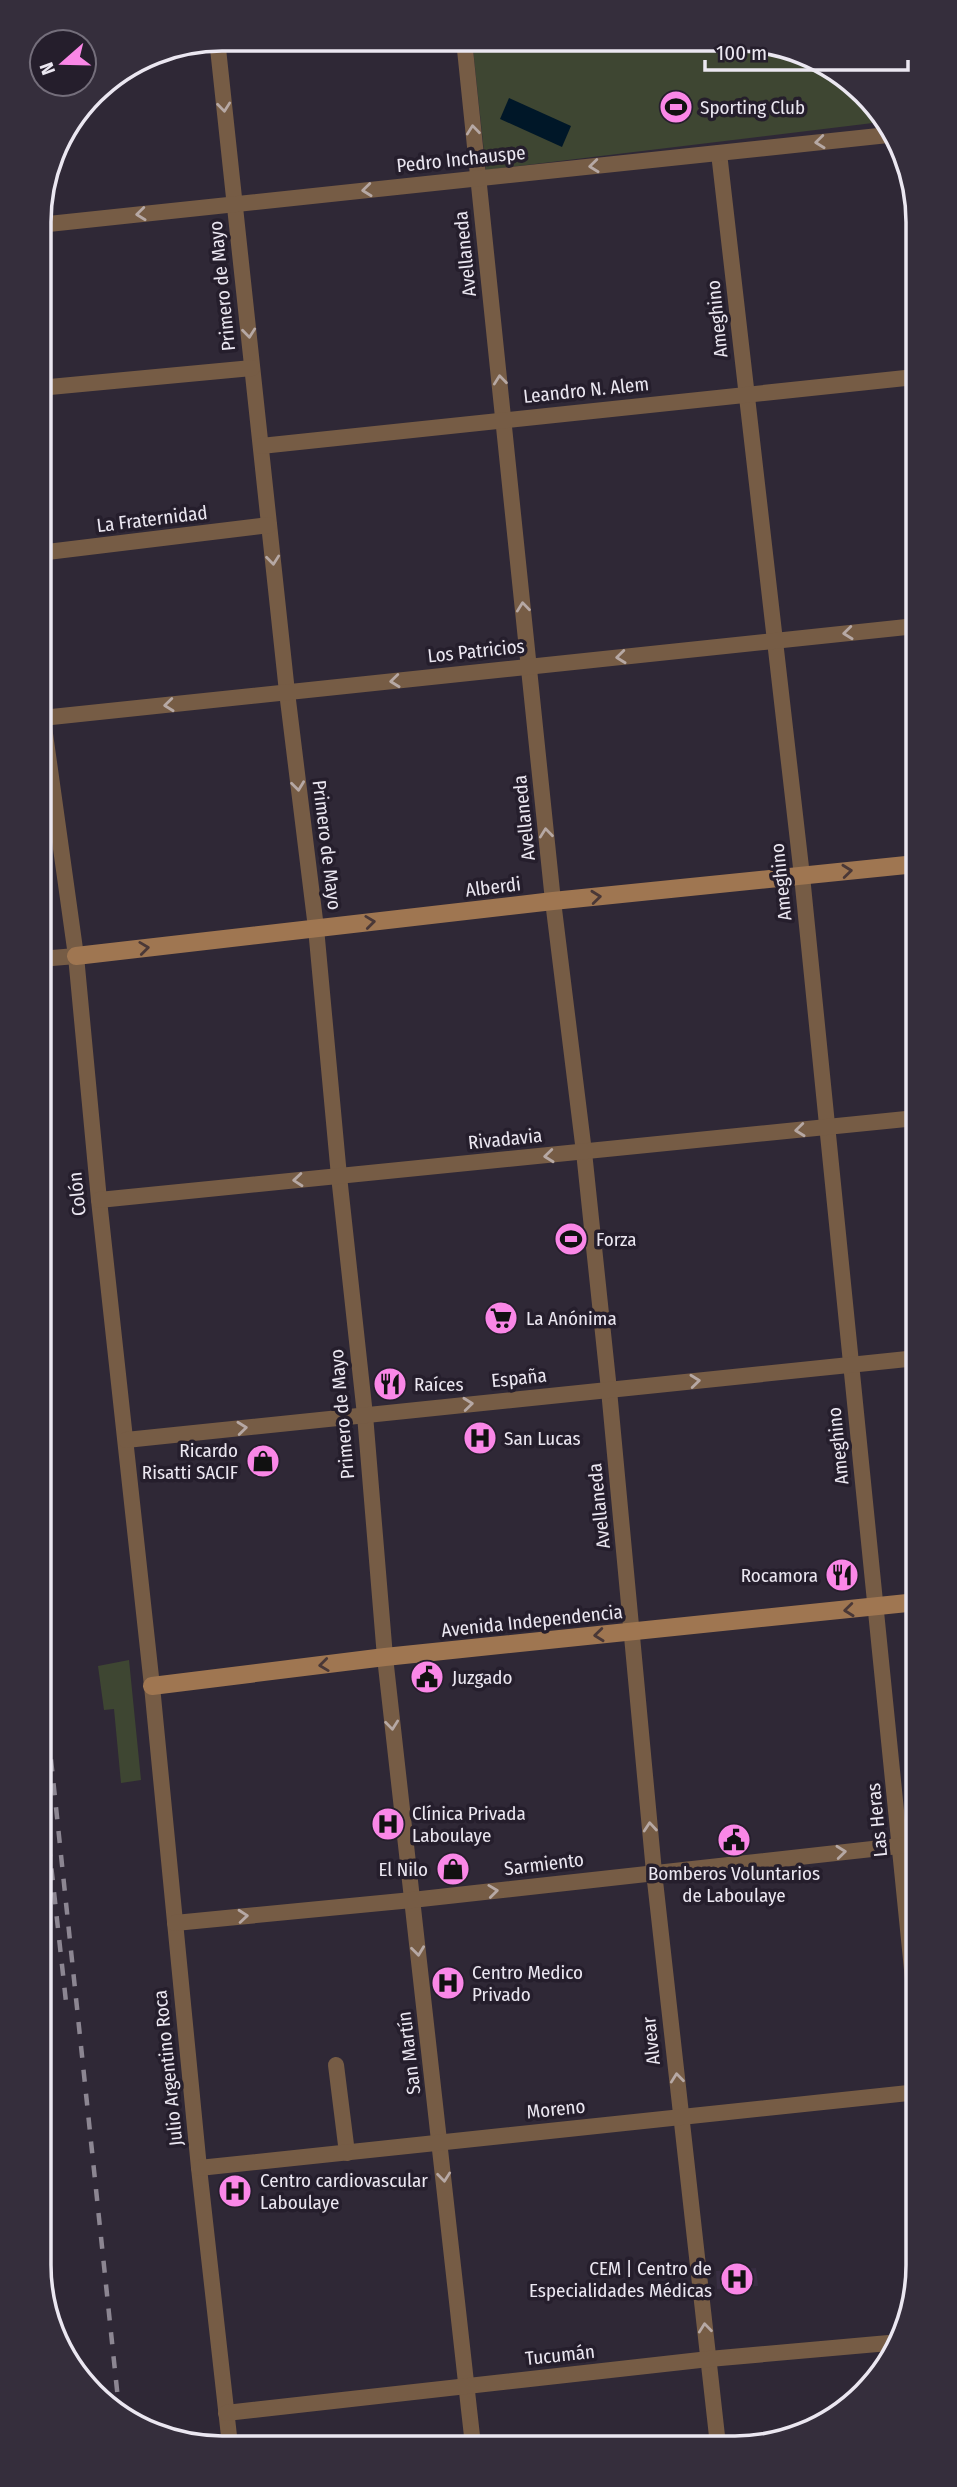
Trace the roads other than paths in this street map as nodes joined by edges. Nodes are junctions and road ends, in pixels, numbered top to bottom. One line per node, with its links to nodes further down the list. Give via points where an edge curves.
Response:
1 (218, 51): 6 (street, Primero de Mayo, one-way to 6)
2 (465, 51): 5 (street, Avellaneda, one-way to 2)
3 (882, 136): 4 (street, Pedro Inchauspe, one-way to 4)
4 (719, 153): 5 (street, Pedro Inchauspe, one-way to 5); 11 (street, Ameghino)
5 (478, 179): 6 (street, Pedro Inchauspe, one-way to 6); 12 (street, Avellaneda, one-way to 5)
6 (235, 204): 7 (street, Pedro Inchauspe, one-way to 7); 8 (street, Primero de Mayo, one-way to 8)
7 (51, 224)
8 (252, 368): 10 (street); 13 (street, Primero de Mayo)
9 (906, 378): 11 (street, Leandro N. Alem)
10 (51, 387)
11 (746, 395): 12 (street, Leandro N. Alem); 17 (street, Ameghino)
12 (505, 420): 13 (street, Leandro N. Alem); 18 (street, Avellaneda, one-way to 12)
13 (261, 446): 14 (street, Primero de Mayo)
14 (269, 526): 15 (street, La Fraternidad); 19 (street, Primero de Mayo, one-way to 19)
15 (51, 552)
16 (906, 627): 17 (street, Los Patricios, one-way to 17)
17 (774, 641): 18 (street, Los Patricios, one-way to 18); 23 (street, Ameghino)
18 (529, 667): 19 (street, Los Patricios, one-way to 19); 24 (street, Avellaneda, one-way to 18)
19 (287, 692): 20 (street, Los Patricios, one-way to 20); 25 (street, Primero de Mayo, one-way to 25)
20 (51, 717)
21 (51, 781): 26 (street, Colón)
22 (906, 865): 23 (main road, Alberdi, one-way to 22)
23 (802, 876): 24 (main road, Alberdi, one-way to 23); 29 (street, Ameghino)
24 (554, 901): 25 (main road, Alberdi, one-way to 24); 30 (street, Avellaneda)
25 (316, 928): 26 (main road, Alberdi, one-way to 25); 31 (street, Primero de Mayo)
26 (76, 956): 27 (street); 32 (street, Colón)
27 (51, 958)
28 (906, 1119): 29 (street, Rivadavia)
29 (828, 1128): 30 (street, Rivadavia, one-way to 30); 34 (street, Ameghino)
30 (584, 1152): 31 (street, Rivadavia, one-way to 31); 35 (street, Avellaneda)
31 (339, 1177): 32 (street, Rivadavia, one-way to 32); 36 (street, Primero de Mayo)
32 (99, 1200): 37 (street, Colón)
33 (906, 1359): 34 (street, España)
34 (850, 1364): 35 (street, España, one-way to 34); 39 (street, Ameghino)
35 (609, 1390): 36 (street, España, one-way to 35); 40 (street, Avellaneda)
36 (365, 1415): 37 (street, España, one-way to 36); 41 (street, Primero de Mayo)
37 (125, 1440): 42 (street, Colón)
38 (906, 1603): 39 (main road, Avenida Independencia)
39 (876, 1607): 40 (main road, Avenida Independencia, one-way to 40); 43 (street, Las Heras)
40 (632, 1632): 41 (main road, Avenida Independencia, one-way to 41); 45 (street, Alvear, one-way to 40)
41 (384, 1657): 42 (main road, Avenida Independencia, one-way to 42); 46 (street, San Martín, one-way to 46)
42 (152, 1686): 47 (street, Julio Argentino Roca)
43 (906, 1823)
44 (906, 1845): 45 (street, Sarmiento, one-way to 44)
45 (654, 1872): 46 (street, Sarmiento, one-way to 45); 50 (street, Alvear, one-way to 45)
46 (412, 1900): 47 (street, Sarmiento, one-way to 46); 51 (street, San Martín, one-way to 51)
47 (175, 1923): 53 (street, Julio Argentino Roca)
48 (336, 2065): 52 (street)
49 (906, 2093): 50 (street, Moreno)
50 (681, 2117): 51 (street, Moreno); 55 (street, Alvear, one-way to 50)
51 (440, 2142): 52 (street, Moreno); 56 (street, San Martín, one-way to 56)
52 (347, 2153): 53 (street, Moreno)
53 (199, 2168): 57 (street, Julio Argentino Roca)
54 (887, 2343): 55 (street, Tucumán)
55 (709, 2359): 56 (street, Tucumán); 60 (street, Alvear)
56 (467, 2387): 57 (street, Tucumán); 59 (street, San Martín)
57 (226, 2413): 58 (street, Julio Argentino Roca)
58 (229, 2436)
59 (472, 2436)
60 (717, 2436)

